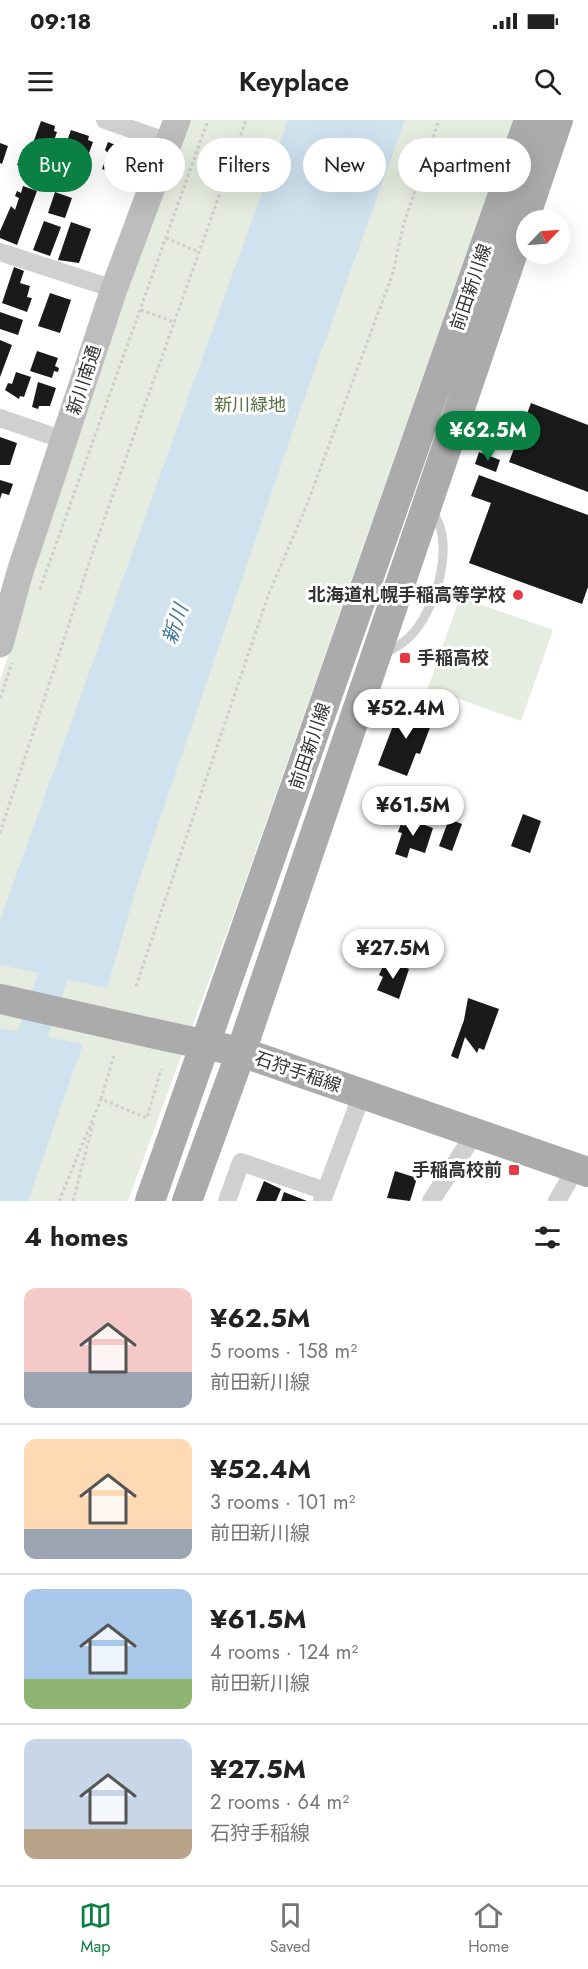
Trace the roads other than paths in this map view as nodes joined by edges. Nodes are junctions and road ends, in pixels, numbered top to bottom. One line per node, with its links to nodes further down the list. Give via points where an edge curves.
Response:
1 (105, 120): 4 (street)
2 (529, 120): 9 (main road, 前田新川線)
3 (558, 120): 9 (main road, 前田新川線)
4 (173, 131): 6 (street, 新川南通)
5 (0, 252): 6 (street)
6 (114, 289): 8 (street, 新川南通)
7 (0, 418): 8 (street)
8 (64, 440): 10 (street, 新川南通, via 20,572)
9 (412, 501): 12 (main road, 前田新川線); 13 (main road, 前田新川線, via 374,660)
10 (8, 648)
11 (0, 999): 12 (main road, 石狩手稲線, bridge)
12 (206, 1044): 13 (main road, 石狩手稲線); 18 (main road, 前田新川線)
13 (241, 1052): 14 (main road, 石狩手稲線); 19 (main road, 前田新川線)
14 (362, 1094): 15 (main road, 石狩手稲線); 17 (street)
15 (475, 1133): 16 (main road, 石狩手稲線); 21 (street)
16 (582, 1170): 22 (street)
17 (324, 1196): 20 (street, via 241,1162)
18 (150, 1201)
19 (187, 1201)
20 (227, 1201)
21 (431, 1201)
22 (557, 1201)

